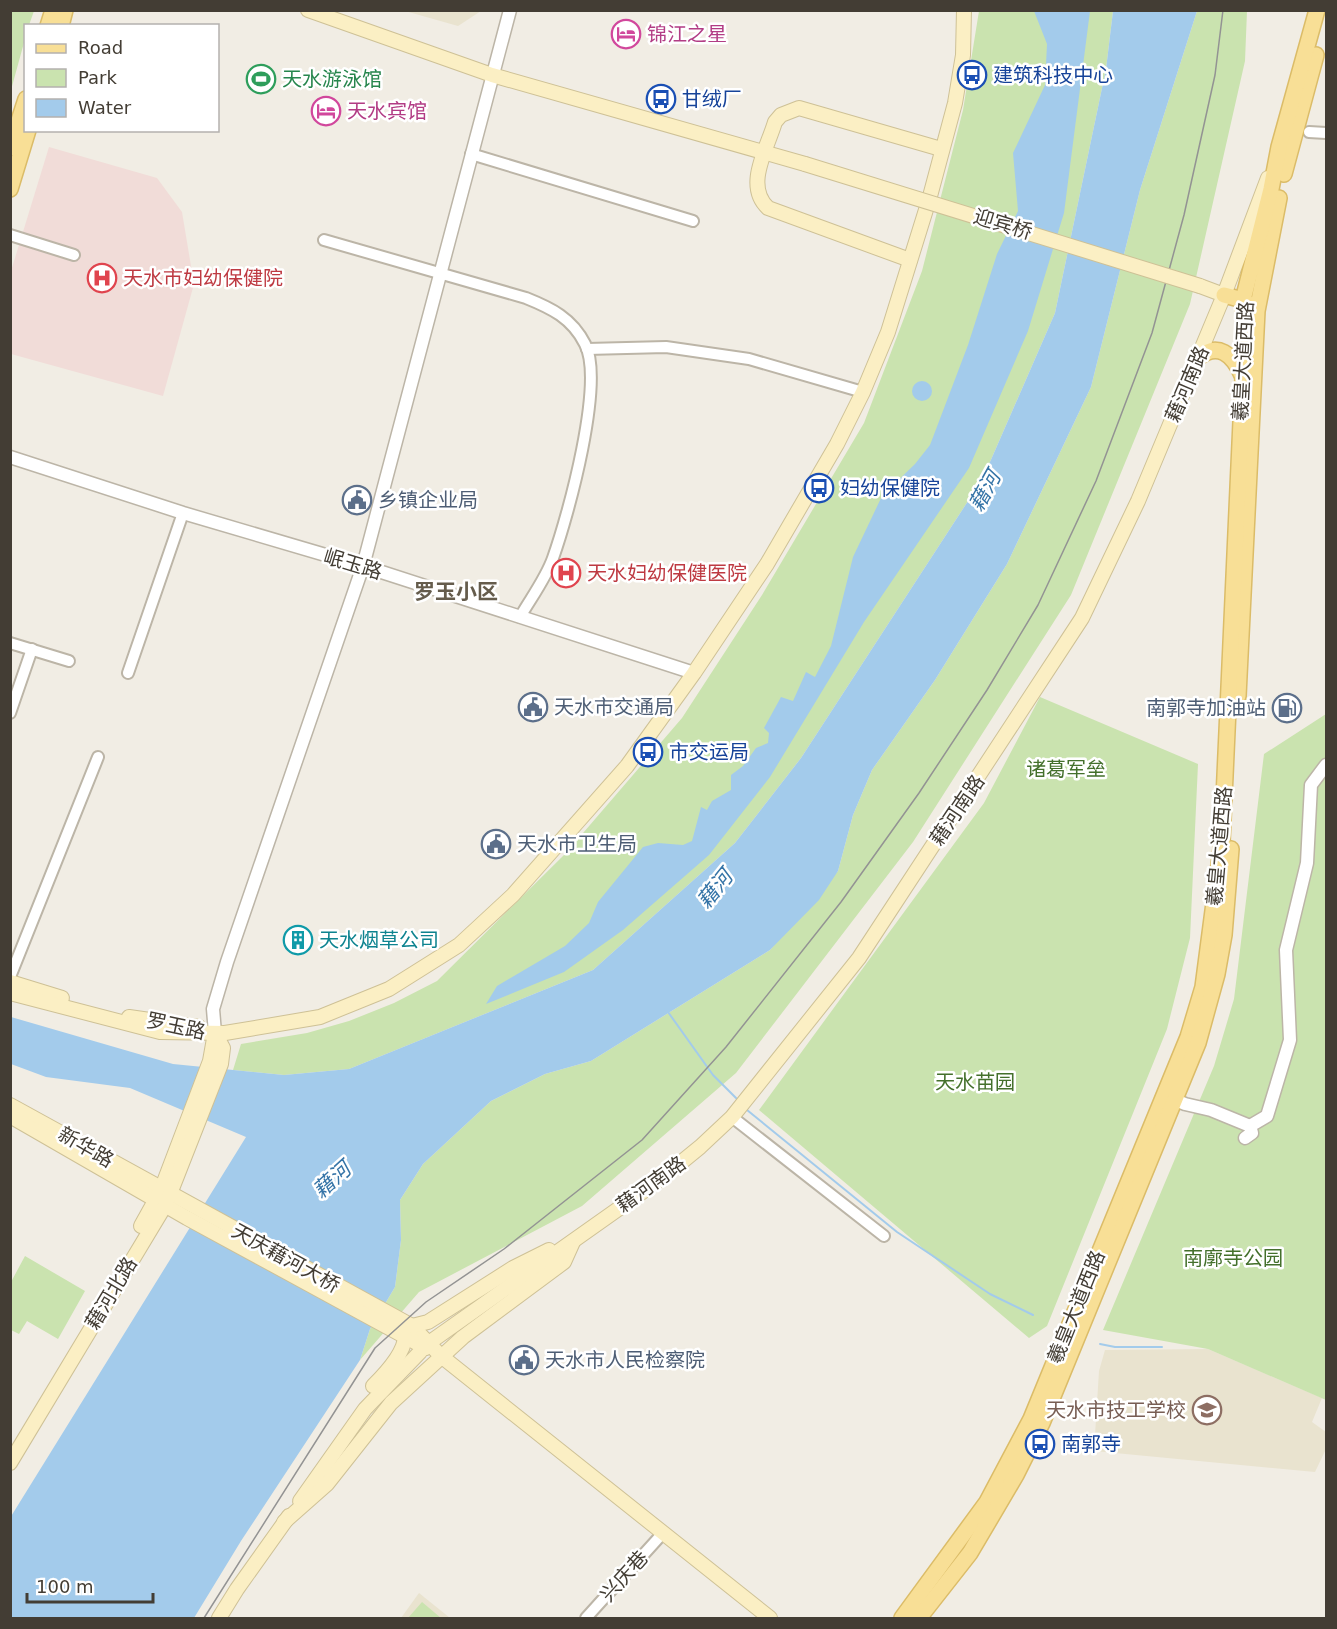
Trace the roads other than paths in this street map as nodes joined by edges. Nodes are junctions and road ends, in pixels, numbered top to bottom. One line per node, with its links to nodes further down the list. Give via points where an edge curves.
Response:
1 (308, 10): 6 (main road, 迎宾桥)
2 (510, 10): 6 (street)
3 (964, 10): 13 (main road, via 963,55 955,103)
4 (1317, 10): 11 (main road, 羲皇大道西路)
5 (1326, 14): 25 (main road, 羲皇大道西路, via 1287,160)
6 (492, 75): 14 (main road, 迎宾桥); 15 (street)
7 (24, 105): 12 (main road)
8 (27, 132): 16 (main road)
9 (1309, 132): 10 (street)
10 (1326, 133)
11 (1279, 147): 23 (main road, 藉河南路); 24 (main road, 羲皇大道西路)
12 (10, 148)
13 (941, 148): 14 (main road, via 799,108 775,122); 21 (main road)
14 (765, 153): 21 (main road, via 756,187 768,208); 23 (main road, 迎宾桥, bridge)
15 (471, 154): 17 (street); 22 (street)
16 (10, 189)
17 (693, 221)
18 (10, 235): 20 (street)
19 (324, 240): 22 (street)
20 (74, 255)
21 (910, 260): 29 (main road, via 888,332)
22 (438, 274): 26 (street, via 558,311); 32 (street)
23 (1224, 295): 24 (main road); 27 (main road, 藉河南路)
24 (1243, 300): 25 (main road); 28 (main road, 羲皇大道西路)
25 (1257, 310): 46 (main road, 羲皇大道西路, via 1224,935 1201,1033)
26 (586, 348): 29 (street, via 666,347 749,359); 33 (street, via 591,386 583,449 553,559)
27 (1198, 358): 28 (main road, via 1211,350 1226,352); 49 (main road, 藉河南路, via 1138,501 1082,618 859,958)
28 (1243, 377): 46 (main road, 羲皇大道西路, via 1222,842 1203,987)
29 (863, 392): 38 (main road, via 767,564)
30 (10, 457): 31 (street, 岷玉路)
31 (183, 513): 32 (street, 岷玉路); 37 (street)
32 (363, 566): 33 (street, 岷玉路); 45 (street, via 227,962 213,1009)
33 (520, 617): 38 (street, 岷玉路)
34 (10, 643): 35 (street)
35 (32, 649): 36 (street); 39 (street)
36 (69, 661)
37 (129, 673)
38 (694, 673): 45 (main road, via 627,766 513,895 459,945 389,989 320,1017)
39 (10, 713)
40 (98, 757): 42 (street)
41 (1326, 765): 46 (street, via 1311,786 1307,863 1286,950 1290,1040 1267,1116 1247,1132 1211,1110)
42 (10, 977)
43 (10, 982): 45 (main road, 罗玉路, via 117,1015 194,1026)
44 (10, 993): 45 (main road, 罗玉路, via 160,1032)
45 (215, 1033): 50 (main road, 藉河北路, via 215,1062)
46 (1174, 1100): 65 (main road, 羲皇大道西路, via 1005,1473); 66 (main road, 羲皇大道西路, via 1036,1433 970,1553)
47 (10, 1105): 50 (main road, 新华路)
48 (10, 1116): 50 (main road, 新华路)
49 (732, 1117): 51 (street); 52 (main road, 藉河南路, via 662,1178)
50 (163, 1197): 53 (main road, 天庆藉河大桥); 57 (main road, 藉河北路); 58 (main road, 藉河北路)
51 (884, 1236)
52 (574, 1240): 53 (main road, 藉河南路, via 513,1268); 54 (main road, 藉河南路); 56 (main road, 藉河南路, via 564,1262)
53 (408, 1331): 56 (main road, 天庆藉河大桥); 59 (main road, 藉河南路, via 400,1352 311,1476)
54 (433, 1340)
55 (420, 1352): 59 (main road, 藉河南路, via 365,1409)
56 (441, 1356): 60 (main road, 藉河南路, via 391,1403 327,1484); 61 (main road, 天庆藉河大桥)
57 (10, 1446)
58 (10, 1463)
59 (303, 1497): 60 (main road, 藉河南路)
60 (284, 1522): 62 (main road, 藉河南路)
61 (663, 1533): 63 (street, 兴庆巷); 64 (main road, 天庆藉河大桥)
62 (219, 1618)
63 (586, 1618)
64 (770, 1618)
65 (902, 1618)
66 (919, 1618)

